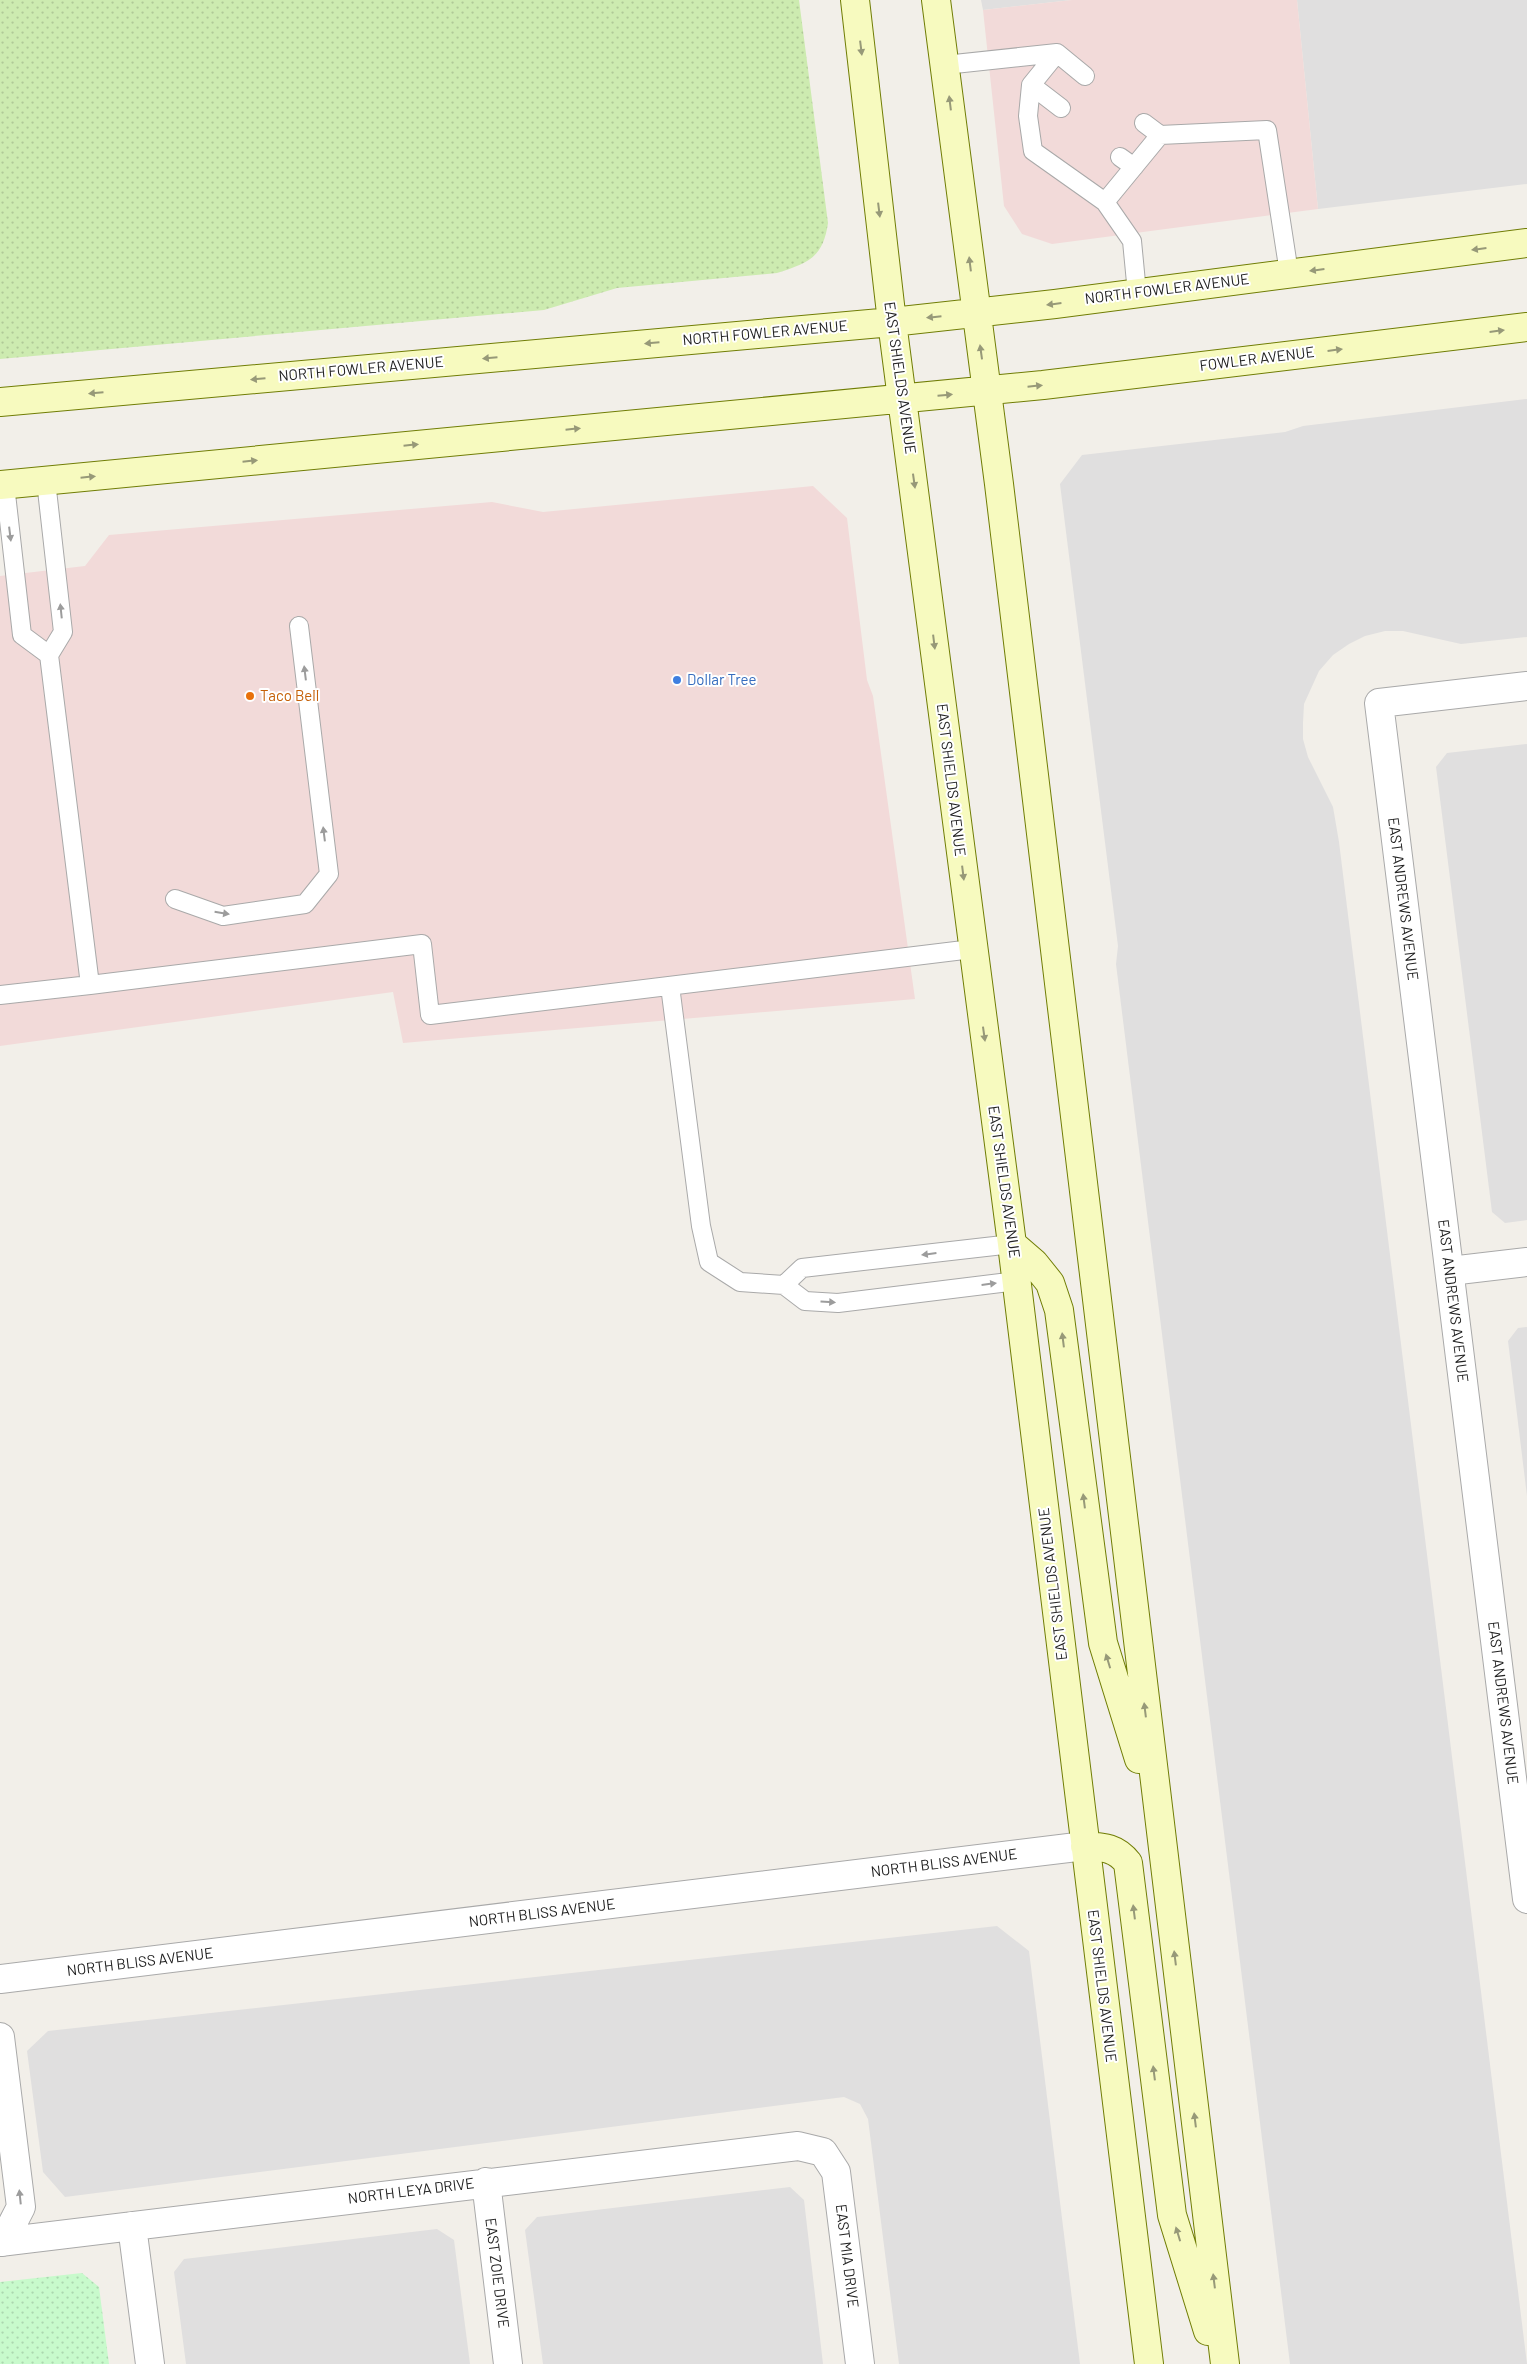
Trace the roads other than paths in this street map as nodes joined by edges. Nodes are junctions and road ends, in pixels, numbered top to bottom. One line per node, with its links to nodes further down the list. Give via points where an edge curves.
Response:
1 (855, 0): 15 (main road, EAST SHIELDS AVENUE, one-way to 15)
2 (936, 0): 4 (main road)
3 (1057, 53): 4 (lane); 5 (lane); 6 (lane)
4 (945, 65): 14 (main road, one-way to 4)
5 (1085, 76)
6 (1031, 85): 7 (lane); 10 (lane, via 1028,116 1033,151)
7 (1061, 108)
8 (1144, 122): 9 (lane)
9 (1160, 135): 10 (lane, via 1127,162); 12 (lane, via 1266,130)
10 (1106, 202): 13 (lane, via 1132,241)
11 (1527, 243): 12 (main road, NORTH FOWLER AVENUE, one-way to 12)
12 (1289, 273): 13 (main road, NORTH FOWLER AVENUE)
13 (1137, 293): 14 (main road, NORTH FOWLER AVENUE, one-way to 14)
14 (976, 313): 15 (main road, NORTH FOWLER AVENUE, one-way to 15); 17 (main road, one-way to 14)
15 (892, 322): 18 (main road, EAST SHIELDS AVENUE); 19 (main road, NORTH FOWLER AVENUE, one-way to 19)
16 (1527, 327): 17 (main road, FOWLER AVENUE, one-way to 16)
17 (986, 391): 18 (main road, one-way to 17); 35 (main road, one-way to 17)
18 (903, 398): 20 (main road, one-way to 18); 26 (main road, EAST SHIELDS AVENUE, one-way to 26)
19 (0, 402)
20 (46, 481): 21 (main road); 23 (lane, one-way to 20, via 63,632)
21 (2, 485): 23 (lane, one-way to 23, via 22,635)
22 (299, 626): 25 (lane, one-way to 22, via 223,916 305,904 329,874)
23 (48, 656): 27 (lane)
24 (1527, 686): 32 (street, EAST ANDREWS AVENUE, via 1378,703)
25 (176, 899)
26 (972, 949): 28 (lane); 30 (main road, EAST SHIELDS AVENUE, one-way to 30)
27 (90, 985): 28 (lane, via 422,944 430,1015); 29 (lane)
28 (670, 986): 34 (lane, via 701,1226 709,1262 740,1282)
29 (0, 995)
30 (1012, 1244): 33 (main road, EAST SHIELDS AVENUE); 34 (lane, one-way to 34, via 802,1268); 35 (main road, one-way to 30, via 1103,1642 1059,1310 1050,1283)
31 (1527, 1262): 32 (street)
32 (1450, 1271): 37 (street, EAST ANDREWS AVENUE)
33 (1017, 1281): 34 (lane, one-way to 33, via 806,1301 838,1303); 36 (main road, EAST SHIELDS AVENUE)
34 (784, 1286)
35 (1159, 1825): 51 (main road, one-way to 35)
36 (1085, 1846): 39 (street, NORTH BLISS AVENUE); 49 (main road, EAST SHIELDS AVENUE); 50 (main road, one-way to 36, via 1172,2215 1128,1863 1122,1855 1107,1847)
37 (1524, 1847): 38 (street, EAST ANDREWS AVENUE)
38 (1527, 1899)
39 (0, 1979)
40 (0, 2037): 41 (street)
41 (5, 2110): 45 (street, one-way to 41, via 21,2207)
42 (822, 2152): 43 (street, NORTH LEYA DRIVE, via 798,2146); 48 (street, EAST MIA DRIVE, via 836,2172)
43 (486, 2182): 44 (street, NORTH LEYA DRIVE); 47 (street, EAST ZOIE DRIVE)
44 (132, 2226): 45 (street, NORTH LEYA DRIVE); 46 (street)
45 (1, 2241)
46 (150, 2364)
47 (508, 2364)
48 (860, 2364)
49 (1149, 2364)
50 (1218, 2364)
51 (1225, 2364)

